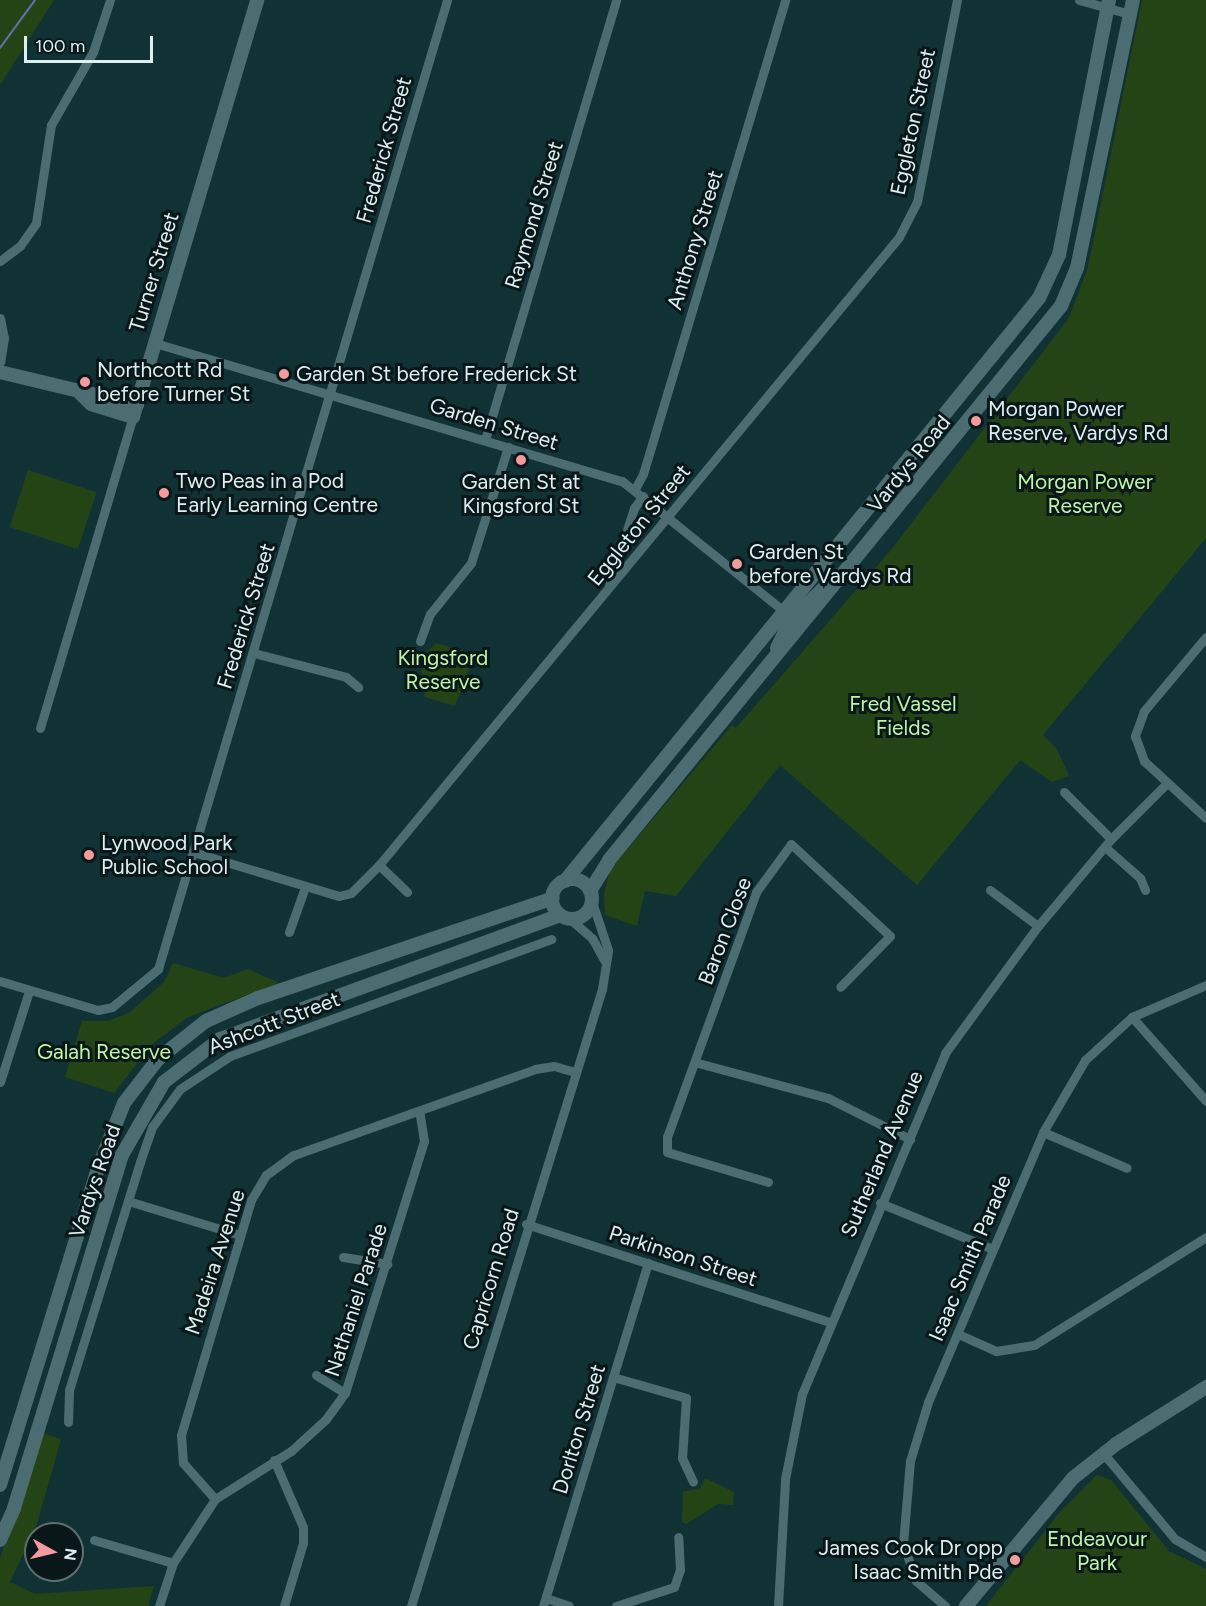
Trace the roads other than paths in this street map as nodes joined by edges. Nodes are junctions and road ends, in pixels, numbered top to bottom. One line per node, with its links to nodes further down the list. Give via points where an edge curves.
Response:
1 (110, 0): 10 (street, via 93,52 51,125 36,223 20,246)
2 (257, 0): 12 (main road, Turner Street)
3 (447, 0): 15 (street, Frederick Street)
4 (616, 0): 17 (street, Raymond Street)
5 (785, 0): 19 (street, Anthony Street, via 643,474)
6 (957, 0): 21 (street, Eggleton Street, via 917,202 899,237)
7 (1079, 0): 8 (street)
8 (1108, 4): 9 (street); 24 (main road, Vardys Road, via 1063,238 1047,283)
9 (1131, 7): 22 (main road, Vardys Road, via 1068,292 1045,329)
10 (0, 261)
11 (0, 318): 13 (street, via 4,338)
12 (155, 343): 15 (street, Garden Street); 16 (main road, Turner Street)
13 (0, 362)
14 (0, 372): 16 (main road, via 81,394 94,392)
15 (330, 394): 17 (street, Garden Street); 27 (street, Frederick Street)
16 (135, 411): 30 (street, Turner Street)
17 (485, 440): 18 (street, Garden Street)
18 (508, 447): 19 (street, Garden Street); 26 (street, via 471,563 430,614)
19 (635, 489): 20 (street, Garden Street)
20 (643, 495): 21 (street, Garden Street); 23 (street, via 634,508)
21 (668, 516): 23 (street, Eggleton Street); 24 (street, Garden Street)
22 (866, 549): 24 (main road, via 849,560 802,610 792,616); 28 (main road, Vardys Road)
23 (607, 591): 36 (street, Eggleton Street)
24 (785, 612): 28 (main road, via 788,628); 37 (main road, Vardys Road)
25 (1206, 637): 31 (street, via 1137,722 1136,743 1144,761)
26 (420, 640)
27 (254, 653): 29 (street, via 346,677); 35 (street, Frederick Street)
28 (759, 681): 42 (main road, Vardys Road, via 609,860)
29 (358, 687)
30 (40, 728)
31 (1166, 784): 33 (street); 34 (street, Sutherland Avenue)
32 (1064, 792): 34 (street)
33 (1206, 818)
34 (1108, 843): 40 (street, via 1140,878); 45 (street, Sutherland Avenue)
35 (193, 852): 38 (street, Eggleton Street); 52 (street, Frederick Street, via 153,976 104,1010)
36 (380, 865): 38 (street, Eggleton Street, via 343,896); 41 (street)
37 (565, 881): 42 (main road, via 577,880); 43 (main road)
38 (305, 887): 46 (street)
39 (990, 890): 45 (street)
40 (1145, 890)
41 (408, 892)
42 (591, 896): 44 (main road, via 586,913); 48 (street, Capricorn Road, via 605,935)
43 (553, 898): 44 (main road); 82 (main road, Vardys Road, via 258,998 206,1021 158,1059 124,1103 97,1170)
44 (565, 917): 48 (street, via 592,938); 85 (main road, Vardys Road, via 220,1039 164,1083 122,1155 14,1508)
45 (1038, 926): 60 (street, Sutherland Avenue, via 945,1053)
46 (289, 932)
47 (551, 939): 63 (street, Ashcott Street, via 230,1056 206,1069 180,1089 152,1126)
48 (606, 963): 55 (street, Capricorn Road)
49 (0, 981): 52 (street, Frederick Street)
50 (1206, 985): 53 (street, Isaac Smith Parade)
51 (840, 987): 54 (street, Baron Close, via 890,936 791,844 756,892)
52 (29, 991): 56 (street)
53 (1132, 1017): 57 (street); 59 (street, Isaac Smith Parade, via 1085,1060)
54 (698, 1063): 60 (street, via 828,1098); 62 (street, via 678,1105 667,1152)
55 (575, 1072): 58 (street, Madeira Avenue, via 545,1066); 65 (street, Capricorn Road)
56 (0, 1082)
57 (1206, 1101)
58 (419, 1111): 66 (street, Madeira Avenue, via 294,1155 275,1166 257,1187); 71 (street, Nathaniel Parade, via 424,1141)
59 (1043, 1132): 61 (street); 68 (street, Isaac Smith Parade)
60 (910, 1139): 64 (street, Sutherland Avenue)
61 (1127, 1168)
62 (768, 1182)
63 (128, 1201): 66 (street); 78 (street, Ashcott Street, via 69,1390)
64 (880, 1203): 68 (street); 72 (street, Sutherland Avenue)
65 (526, 1224): 70 (street, Parkinson Street); 92 (street, Capricorn Road)
66 (240, 1235): 83 (street, Madeira Avenue, via 181,1435 183,1463)
67 (1206, 1237): 73 (street, via 1034,1345 996,1351)
68 (993, 1249): 73 (street, Isaac Smith Parade)
69 (343, 1257): 71 (street)
70 (648, 1263): 72 (street, Parkinson Street); 75 (street, Dorlton Street)
71 (387, 1264): 77 (street, Nathaniel Parade)
72 (830, 1322): 95 (street, Sutherland Avenue, via 794,1420 785,1479)
73 (958, 1334): 96 (street, Isaac Smith Parade, via 912,1446 903,1544 916,1581)
74 (316, 1375): 77 (street)
75 (613, 1377): 81 (street, via 686,1398 682,1458); 89 (street, Dorlton Street)
76 (1206, 1387): 79 (main road)
77 (345, 1393): 80 (street, Nathaniel Parade, via 310,1434)
78 (68, 1422)
79 (1103, 1453): 87 (street, via 1175,1539); 97 (main road, via 1046,1506)
80 (274, 1460): 83 (street, Nathaniel Parade); 91 (street, via 303,1527 303,1543)
81 (693, 1482)
82 (0, 1485)
83 (215, 1499): 88 (street, Nathaniel Parade)
84 (678, 1537): 94 (street, via 682,1549 674,1587)
85 (0, 1540)
86 (94, 1540): 88 (street)
87 (1206, 1557)
88 (172, 1563): 90 (street, Nathaniel Parade)
89 (545, 1602): 93 (street)
90 (159, 1606)
91 (284, 1606)
92 (411, 1606)
93 (569, 1606)
94 (616, 1606)
95 (778, 1606)
96 (945, 1606)
97 (966, 1606)

